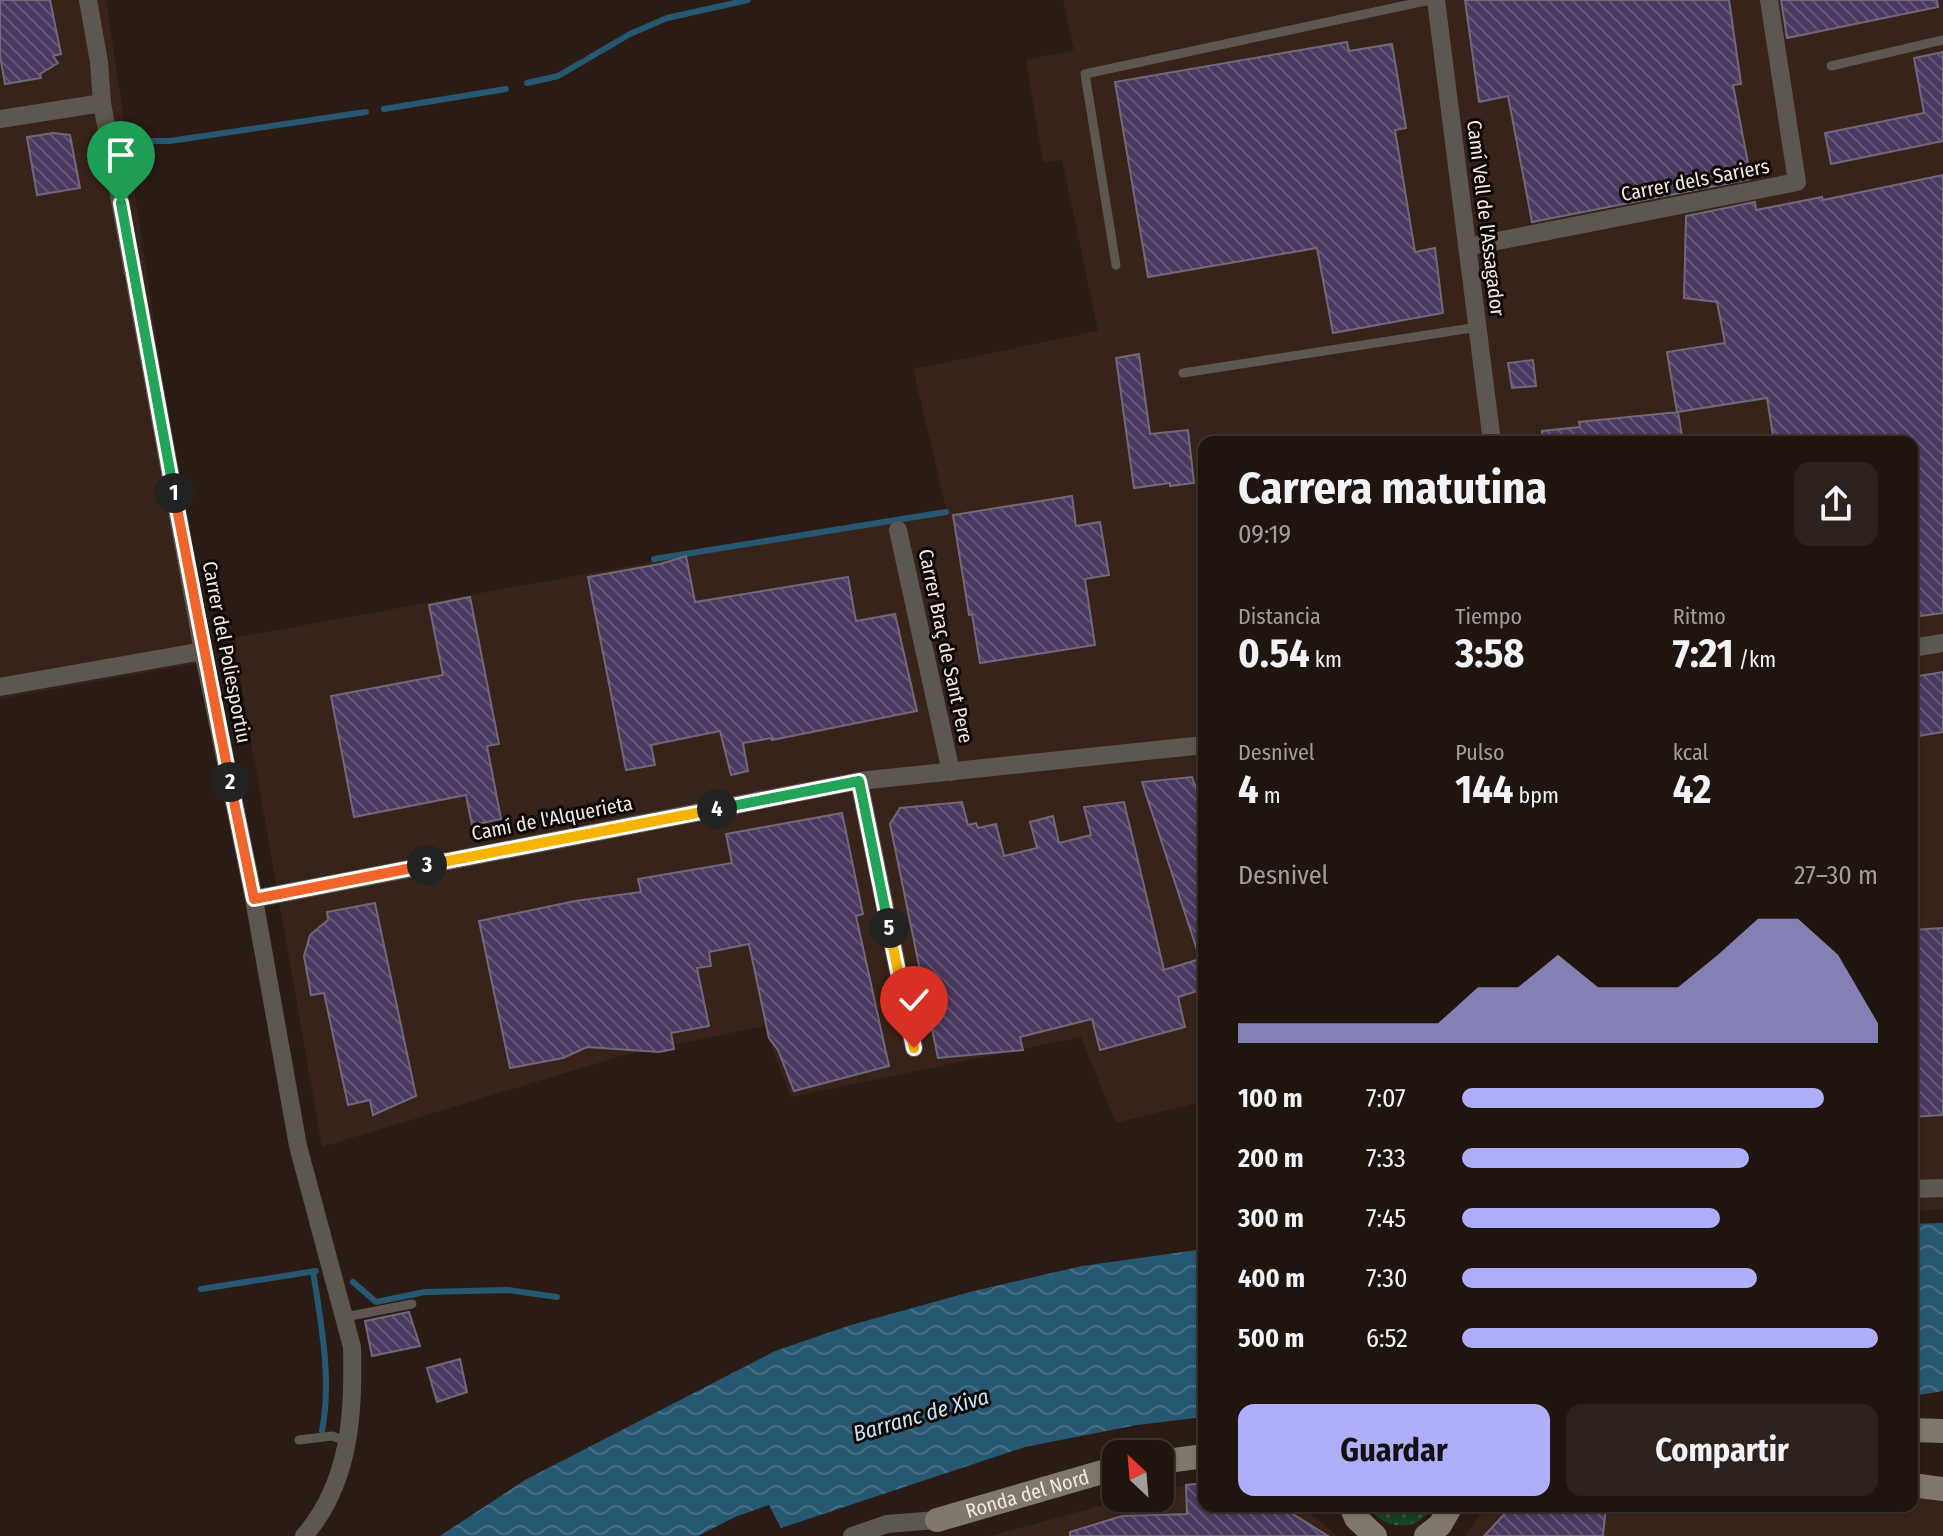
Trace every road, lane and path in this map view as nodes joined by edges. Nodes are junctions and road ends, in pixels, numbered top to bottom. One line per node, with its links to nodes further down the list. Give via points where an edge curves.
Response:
1 (88, 0): 6 (street, Carrer del Poliesportiu)
2 (1433, 0): 8 (street, Camí Vell de l'Assagador); 9 (lane, via 1085,74)
3 (1769, 0): 8 (street, Carrer dels Sariers, via 1797,182)
4 (1943, 40): 5 (lane)
5 (1831, 66)
6 (102, 103): 7 (street); 16 (street, Carrer del Poliesportiu)
7 (0, 119)
8 (1467, 247): 10 (street, Camí Vell de l'Assagador)
9 (1116, 265)
10 (1478, 327): 11 (lane); 12 (street, Camí Vell de l'Assagador)
11 (1183, 373)
12 (1491, 436)
13 (898, 530): 19 (street, Carrer Braç de Sant Pere)
14 (1943, 643): 15 (street)
15 (1918, 647)
16 (203, 651): 17 (street); 21 (street, Carrer del Poliesportiu)
17 (0, 687)
18 (1198, 746): 19 (street, Camí de l'Alquerieta)
19 (951, 772): 20 (street, Camí de l'Alquerieta)
20 (859, 781): 21 (street, Camí de l'Alquerieta); 22 (street)
21 (254, 899): 26 (street, Carrer del Poliesportiu, via 298,1146)
22 (914, 1048)
23 (1943, 1188): 24 (street)
24 (1918, 1189)
25 (412, 1304): 26 (lane)
26 (345, 1317): 30 (street, Carrer del Poliesportiu, via 353,1381)
27 (1918, 1430): 28 (street)
28 (1943, 1431)
29 (299, 1440): 30 (lane, via 332,1436)
30 (348, 1442): 39 (street, Carrer del Poliesportiu, via 328,1500)
31 (1198, 1457): 32 (street)
32 (1174, 1460)
33 (1102, 1472): 38 (street, Ronda del Nord)
34 (1918, 1486): 35 (street)
35 (1943, 1489)
36 (1355, 1512): 42 (street)
37 (1448, 1512): 43 (street)
38 (937, 1520): 40 (street, Ronda del Nord, via 887,1524); 41 (street, Ronda del Nord)
39 (304, 1536)
40 (852, 1536)
41 (905, 1536)
42 (1375, 1536)
43 (1426, 1536)

